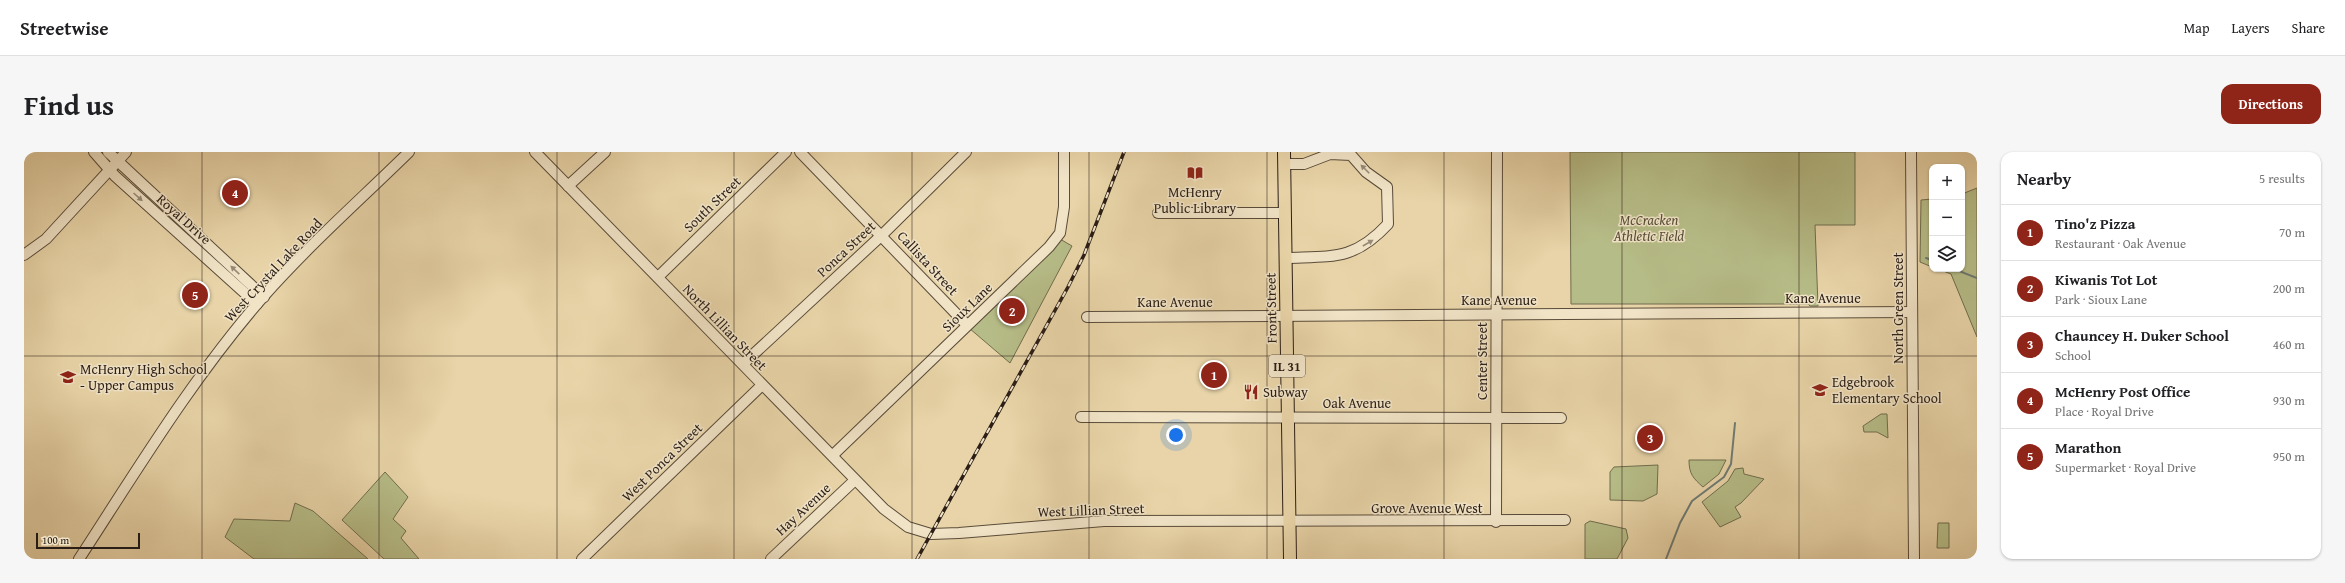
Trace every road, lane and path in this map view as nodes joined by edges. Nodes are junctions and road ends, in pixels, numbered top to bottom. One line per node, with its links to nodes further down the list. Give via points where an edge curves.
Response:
1 (94, 152): 16 (street, Royal Drive)
2 (108, 152): 14 (street, Royal Drive)
3 (126, 152): 14 (street)
4 (409, 152): 24 (street, West Crystal Lake Road, via 314,244)
5 (535, 152): 17 (street, North Lillian Street)
6 (605, 152): 17 (street)
7 (786, 152): 23 (street, South Street)
8 (800, 152): 20 (street, Callista Street)
9 (966, 152): 20 (street, Ponca Street)
10 (1064, 152): 29 (street, Sioux Lane, via 1064,208 1060,233 1049,247)
11 (1284, 152): 15 (main road, Front Street / IL 31)
12 (1497, 152): 26 (street, Center Street)
13 (1911, 152): 25 (street, North Green Street)
14 (117, 162): 16 (street); 24 (street, Royal Drive, one-way to 14)
15 (1284, 164): 19 (main road, Front Street / IL 31); 22 (street, one-way to 15, via 1343,255 1372,241 1388,224 1387,187 1366,172 1351,155 1330,154 1304,164)
16 (109, 170): 21 (street, via 46,239); 24 (street, Royal Drive, one-way to 24)
17 (568, 186): 23 (street, North Lillian Street)
18 (1158, 213): 19 (street)
19 (1284, 214): 22 (main road, Front Street / IL 31)
20 (882, 235): 29 (street, Callista Street); 30 (street, Ponca Street)
21 (24, 255)
22 (1285, 258): 27 (main road, Front Street / IL 31)
23 (658, 277): 30 (street, North Lillian Street)
24 (261, 300): 42 (street, West Crystal Lake Road, via 159,437)
25 (1912, 312): 26 (street, Kane Avenue); 46 (street, North Green Street)
26 (1496, 314): 27 (street, Kane Avenue); 34 (street, Center Street)
27 (1286, 316): 28 (street, Kane Avenue); 33 (main road, Front Street / IL 31)
28 (1087, 317)
29 (967, 325): 36 (street, Sioux Lane)
30 (743, 364): 31 (street, North Lillian Street)
31 (762, 386): 36 (street, North Lillian Street); 43 (street, West Ponca Street)
32 (1081, 417): 33 (street, Oak Avenue)
33 (1288, 417): 34 (street, Oak Avenue); 40 (main road, Front Street / IL 31)
34 (1496, 418): 35 (street, Oak Avenue); 41 (street, Center Street)
35 (1561, 418)
36 (833, 455): 37 (street, North Lillian Street)
37 (855, 480): 38 (street, North Lillian Street); 44 (street, Hay Avenue)
38 (897, 520): 40 (street, West Lillian Street, via 919,532 931,534 1104,521)
39 (1565, 520): 41 (street, Grove Avenue West)
40 (1289, 522): 41 (street, Grove Avenue West); 45 (main road, Front Street / IL 31)
41 (1496, 522)
42 (79, 559)
43 (582, 559)
44 (771, 559)
45 (1290, 559)
46 (1914, 559)

